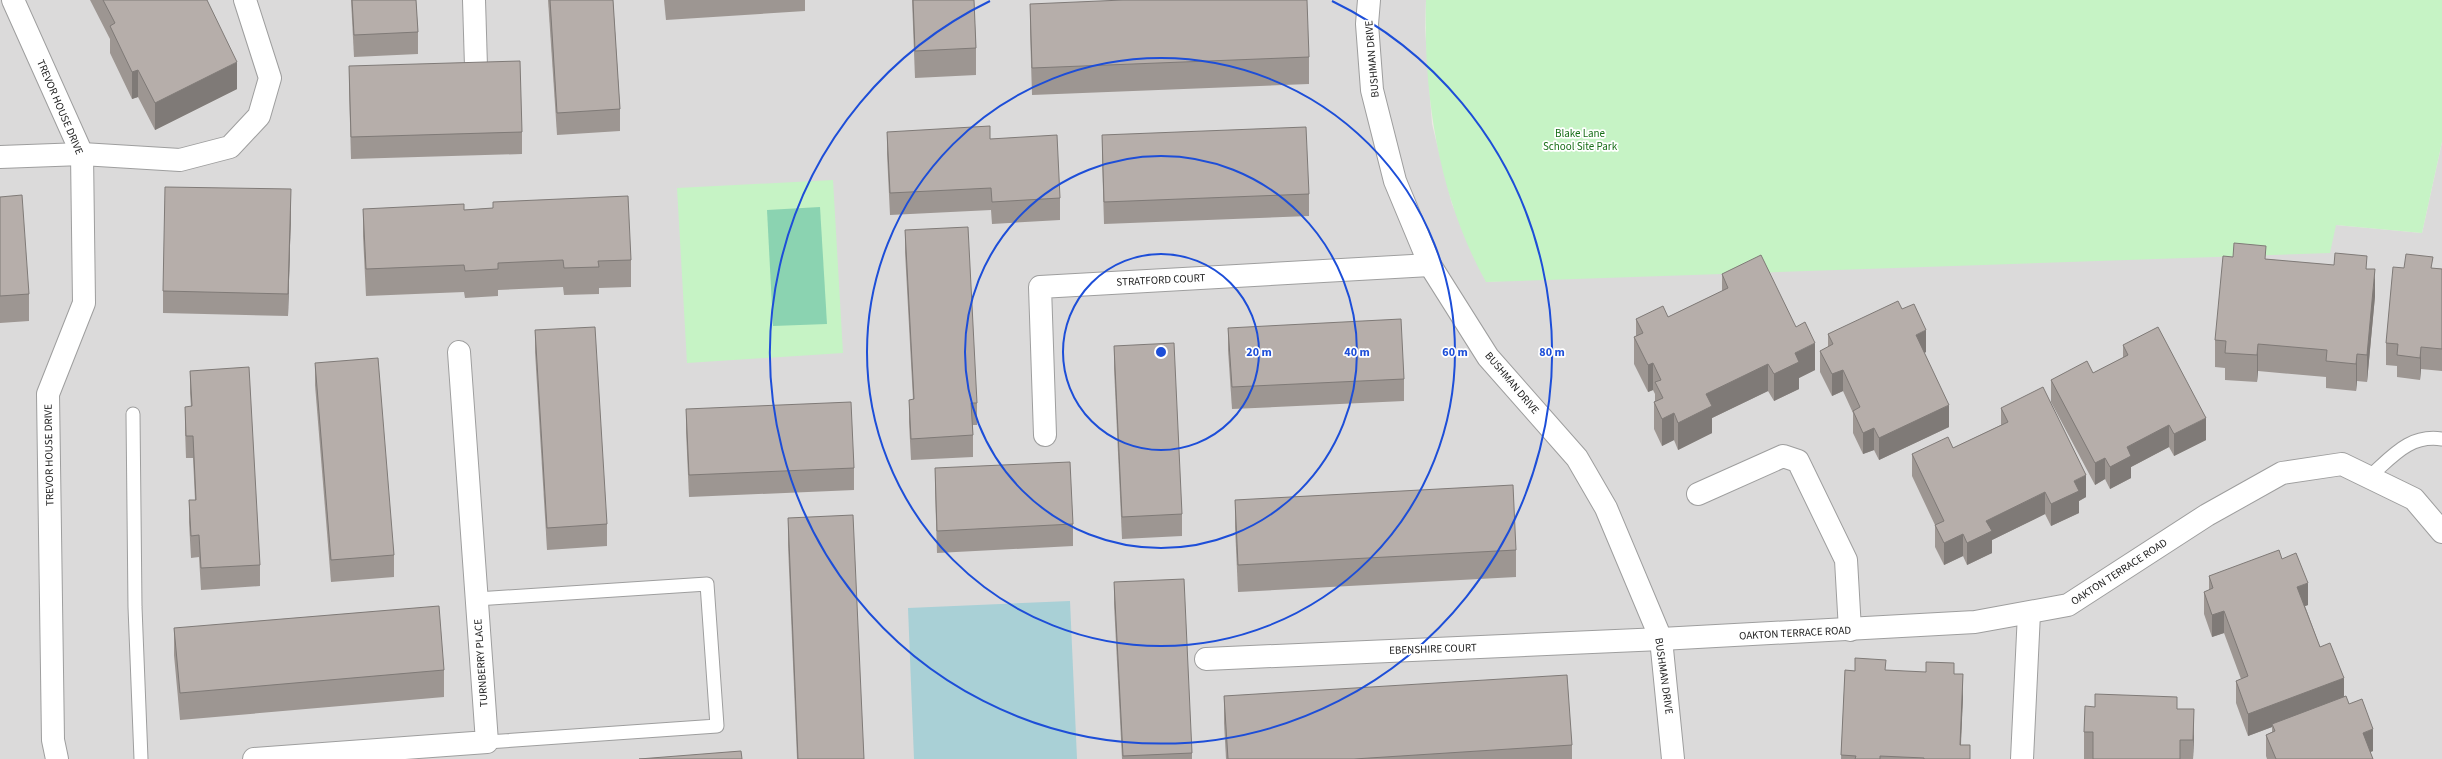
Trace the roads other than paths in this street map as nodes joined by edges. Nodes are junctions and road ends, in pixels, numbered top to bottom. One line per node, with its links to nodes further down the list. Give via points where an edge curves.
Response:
1 (13, 0): 6 (street, TREVOR HOUSE DRIVE)
2 (245, 0): 6 (street, via 270,78 259,116 230,146 180,160)
3 (474, 0): 5 (street)
4 (1369, 0): 8 (street, BUSHMAN DRIVE, via 1367,24 1372,90 1395,181)
5 (476, 67)
6 (82, 154): 7 (street); 22 (street, TREVOR HOUSE DRIVE, via 84,304 48,394)
7 (0, 157)
8 (1430, 265): 11 (street, STRATFORD COURT, via 1040,287); 19 (street, BUSHMAN DRIVE, via 1488,357 1577,458 1606,508)
9 (458, 352): 16 (street, TURNBERRY PLACE)
10 (133, 414): 23 (lane, via 135,607)
11 (1045, 436)
12 (2442, 439): 13 (lane, via 2431,437 2407,443)
13 (2369, 477): 15 (street, OAKTON TERRACE ROAD, via 2414,499); 17 (street, OAKTON TERRACE ROAD, via 2342,464 2282,473 2207,515 2068,605)
14 (1698, 494): 18 (street, via 1783,456 1798,461 1846,560)
15 (2442, 532)
16 (477, 600): 21 (street, TURNBERRY PLACE); 21 (lane, via 707,584 717,726)
17 (2029, 612): 18 (street, OAKTON TERRACE ROAD, via 1975,622); 26 (street)
18 (1850, 630): 19 (street, OAKTON TERRACE ROAD)
19 (1661, 639): 20 (street, EBENSHIRE COURT); 25 (street, BUSHMAN DRIVE)
20 (1206, 659)
21 (487, 742): 24 (street)
22 (55, 749)
23 (141, 759)
24 (254, 759)
25 (1673, 759)
26 (2022, 759)

